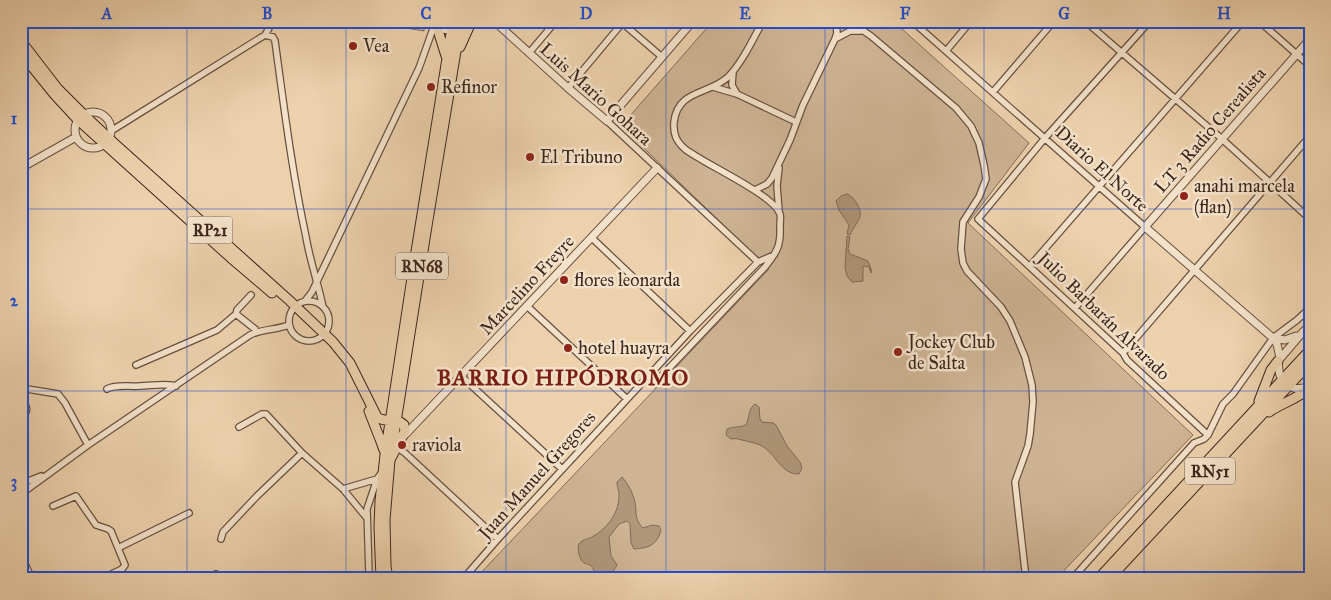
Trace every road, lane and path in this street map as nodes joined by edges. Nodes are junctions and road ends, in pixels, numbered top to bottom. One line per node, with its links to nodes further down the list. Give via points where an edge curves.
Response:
1 (273, 21): 20 (street)
2 (481, 21): 18 (street)
3 (494, 21): 26 (street, Luis Mario Gohara)
4 (556, 21): 26 (street)
5 (693, 21): 29 (street)
6 (763, 21): 32 (street)
7 (836, 21): 21 (street)
8 (849, 21): 19 (street)
9 (912, 21): 24 (street, Diario El Norte)
10 (971, 21): 24 (street)
11 (1054, 21): 35 (street)
12 (1085, 21): 27 (street)
13 (1150, 21): 27 (street)
14 (1243, 21): 37 (street)
15 (1259, 21): 28 (street)
16 (622, 22): 29 (street); 34 (street)
17 (432, 24): 18 (street); 30 (main road); 60 (street, via 419,68)
18 (463, 25): 30 (main road, RN68); 92 (main road, RN68, via 452,71)
19 (863, 31): 21 (street, via 850,31); 124 (street, via 960,112 972,128 982,154 986,179 963,222 961,249 967,271 1010,321 1025,356 1032,385 1030,434 1016,482)
20 (266, 35): 43 (street); 60 (street, via 275,41 296,187)
21 (835, 39): 40 (street)
22 (1310, 39): 28 (street, LT 3 Radio Cerealista)
23 (21, 41): 38 (main road, RP21)
24 (946, 51): 35 (street, Diario El Norte)
25 (21, 53): 38 (main road, RP21, via 54,94)
26 (529, 53): 34 (street, Luis Mario Gohara)
27 (1122, 54): 37 (street); 44 (street)
28 (1296, 54): 31 (street); 45 (street, LT 3 Radio Cerealista)
29 (662, 57): 39 (street)
30 (447, 60): 92 (main road, RN68)
31 (1310, 66)
32 (733, 71): 33 (street); 36 (street, via 732,85)
33 (714, 87): 36 (street); 51 (street, via 690,97 679,106 675,135 690,153)
34 (568, 88): 39 (street, Luis Mario Gohara)
35 (993, 92): 44 (street, Diario El Norte)
36 (737, 94): 40 (street)
37 (1176, 100): 45 (street); 50 (street)
38 (80, 117): 42 (street, via 75,125); 43 (main road, RP21); 43 (street, via 93,111 104,115 111,124)
39 (607, 121): 48 (street, Luis Mario Gohara)
40 (796, 122): 46 (street)
41 (1310, 136): 49 (street)
42 (76, 137): 43 (street, via 79,142 94,148); 47 (street)
43 (108, 138): 65 (main road, RP21, via 231,258)
44 (1045, 138): 50 (street, Diario El Norte); 58 (street, Julio Barbarán Alvarado, via 978,220)
45 (1222, 140): 49 (street); 54 (street, LT 3 Radio Cerealista)
46 (780, 163): 51 (street, via 770,182); 52 (street, via 777,186)
47 (21, 168)
48 (657, 168): 55 (street, Marcelino Freyre); 57 (street, Luis Mario Gohara)
49 (1270, 182): 53 (street); 59 (street)
50 (1099, 186): 54 (street, Diario El Norte); 58 (street)
51 (755, 190): 52 (street)
52 (780, 214): 56 (street)
53 (1310, 218)
54 (1145, 227): 59 (street, Diario El Norte); 66 (street, LT 3 Radio Cerealista)
55 (592, 238): 63 (street, Marcelino Freyre); 71 (street)
56 (776, 254): 57 (street); 83 (street)
57 (758, 262): 71 (street, Juan Manuel Gregores)
58 (1030, 266): 66 (street, Julio Barbarán Alvarado)
59 (1195, 269): 75 (street, Diario El Norte); 77 (street)
60 (317, 281): 62 (street); 64 (street)
61 (251, 295): 68 (street)
62 (305, 301): 64 (street); 65 (street)
63 (527, 306): 81 (street, Marcelino Freyre); 89 (street)
64 (323, 307): 74 (street, via 328,323)
65 (294, 308): 69 (street); 74 (main road, RP21)
66 (1075, 308): 77 (street, Julio Barbarán Alvarado)
67 (1310, 308): 75 (street)
68 (236, 314): 72 (street); 80 (street, via 217,330)
69 (289, 325): 72 (street); 74 (street, via 302,339)
70 (1310, 325): 73 (street)
71 (690, 331): 89 (street, Juan Manuel Gregores)
72 (256, 332): 84 (street)
73 (1302, 332): 75 (street, via 1291,339); 78 (street)
74 (323, 335): 92 (main road, RP21, via 350,363 377,417); 96 (main road, RP21, via 346,367)
75 (1273, 338): 78 (street); 95 (street, via 1223,404)
76 (1310, 350): 82 (main road, RN51)
77 (1123, 352): 95 (street, Julio Barbarán Alvarado, via 1127,360)
78 (1279, 359): 82 (street, via 1279,373); 90 (main road, via 1271,370)
79 (1310, 363): 82 (main road, RN51)
80 (136, 364)
81 (461, 376): 93 (street, Marcelino Freyre); 101 (street)
82 (1285, 383): 85 (street, via 1298,389); 90 (main road, RN51)
83 (654, 384)
84 (176, 386): 87 (street, via 162,384); 98 (street)
85 (1310, 387): 90 (main road, via 1301,396)
86 (21, 388): 98 (street, via 58,394)
87 (107, 389)
88 (21, 399): 91 (street, via 28,410)
89 (627, 399): 101 (street, Juan Manuel Gregores)
90 (1256, 414): 126 (main road, RN51); 127 (main road, RN51)
91 (21, 419)
92 (396, 420): 93 (street); 96 (main road, via 381,425); 97 (main road, via 405,428); 100 (main road, RN68)
93 (418, 422): 97 (street, Marcelino Freyre)
94 (239, 427): 99 (street, via 266,414)
95 (1208, 435): 125 (street, via 1194,443)
96 (380, 439): 100 (main road, RP21)
97 (399, 443): 100 (main road); 112 (street, via 405,453)
98 (88, 446): 103 (street)
99 (302, 453): 106 (street); 111 (street, via 223,532)
100 (388, 458): 102 (main road, RN68); 122 (main road, RN68, via 385,520)
101 (562, 469): 112 (street, Juan Manuel Gregores)
102 (383, 470): 104 (street); 121 (main road, RN68, via 378,527)
103 (53, 472): 105 (street); 107 (street)
104 (377, 479): 106 (street); 110 (street)
105 (21, 484)
106 (343, 489): 110 (street)
107 (21, 494)
108 (53, 506): 113 (street, via 76,496 96,525 111,531)
109 (189, 513): 113 (street)
110 (366, 517): 116 (street)
111 (221, 539)
112 (498, 539): 123 (street, Juan Manuel Gregores)
113 (118, 548): 118 (street, via 125,565)
114 (21, 554): 115 (street)
115 (24, 567): 117 (street)
116 (369, 575): 119 (street); 120 (street)
117 (32, 579)
118 (100, 579)
119 (344, 579)
120 (377, 579)
121 (381, 579)
122 (388, 579)
123 (463, 579)
124 (1026, 579)
125 (1072, 579)
126 (1098, 579)
127 (1110, 579)

